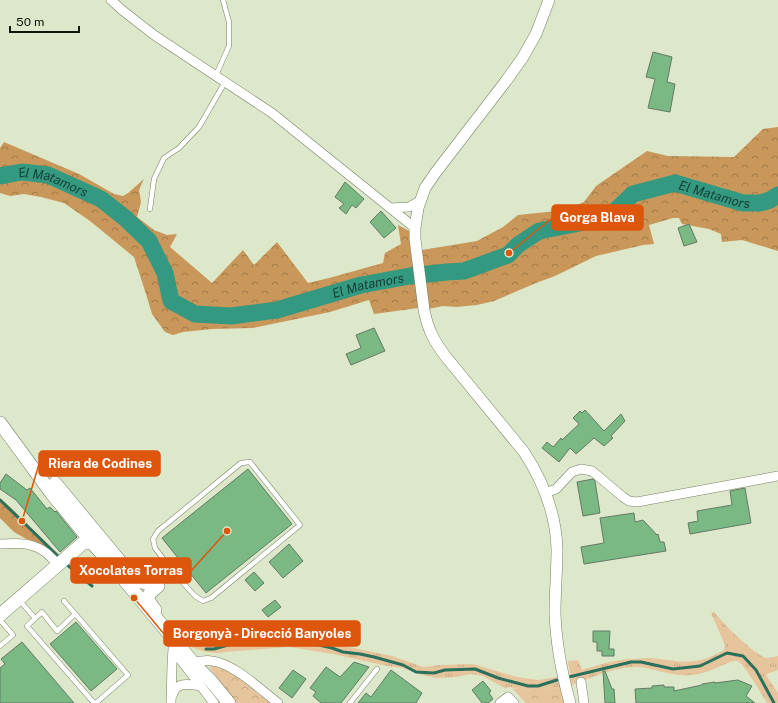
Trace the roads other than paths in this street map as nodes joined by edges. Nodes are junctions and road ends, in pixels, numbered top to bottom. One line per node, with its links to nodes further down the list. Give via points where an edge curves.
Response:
1 (111, 0): 4 (street, via 154,35)
2 (223, 0): 4 (lane, via 229,22 229,46)
3 (549, 0): 6 (street, via 536,34 522,57 436,172)
4 (216, 75): 5 (street)
5 (225, 82): 7 (street, via 277,117); 8 (lane, via 199,127 179,148 164,158 154,179)
6 (420, 201): 7 (street, via 409,207); 9 (street)
7 (390, 208): 9 (street)
8 (150, 209)
9 (415, 233): 14 (street, via 424,310 436,343 524,452)
10 (0, 417): 12 (main road)
11 (0, 423): 15 (main road)
12 (50, 476): 15 (main road, via 66,502 88,529); 18 (main road)
13 (778, 476): 14 (street, via 637,502 623,497 592,471 581,469 572,472 556,488)
14 (545, 492): 41 (street, via 556,539 556,629)
15 (87, 540): 17 (main road); 18 (main road)
16 (0, 544): 17 (street, via 24,544 42,550)
17 (59, 565): 21 (main road)
18 (122, 569): 20 (main road); 20 (main road, via 140,592 144,595); 27 (main road)
19 (174, 573): 19 (lane, via 155,548 153,538 158,531 241,463 250,462 300,525 211,598 202,601); 20 (lane)
20 (151, 592): 27 (main road, via 149,602 165,624); 29 (main road, via 164,615)
21 (19, 599): 24 (main road); 25 (lane)
22 (64, 601): 23 (lane)
23 (76, 614): 25 (lane, via 58,631 42,612); 35 (lane, via 128,675)
24 (0, 616)
25 (35, 618): 35 (lane, via 27,626)
26 (0, 620): 28 (lane, via 12,635)
27 (172, 644): 32 (main road, via 195,665); 34 (street)
28 (0, 646)
29 (200, 661): 32 (main road); 38 (street, via 214,661 232,667)
30 (377, 669): 39 (lane)
31 (581, 682): 42 (street)
32 (206, 683): 34 (street, via 182,684 173,692); 36 (street); 37 (main road)
33 (511, 700): 40 (street)
34 (171, 702)
35 (95, 703)
36 (214, 703)
37 (229, 703)
38 (278, 703)
39 (350, 703)
40 (500, 703)
41 (570, 703)
42 (584, 703)

